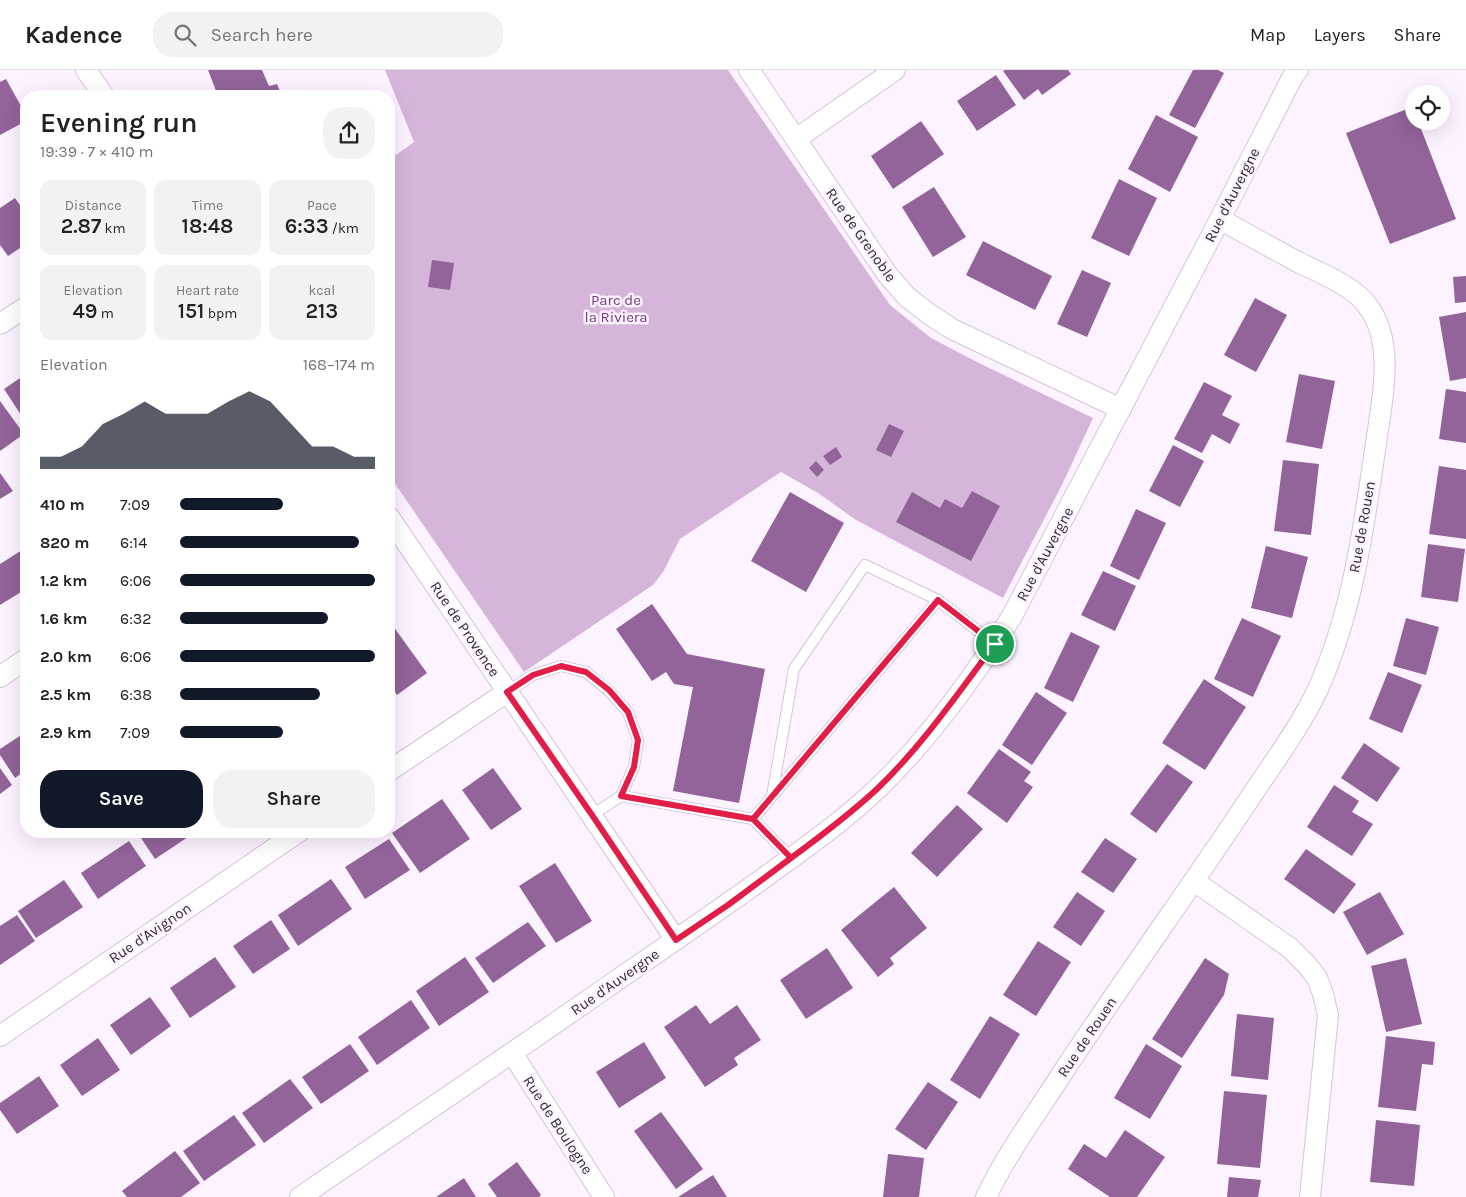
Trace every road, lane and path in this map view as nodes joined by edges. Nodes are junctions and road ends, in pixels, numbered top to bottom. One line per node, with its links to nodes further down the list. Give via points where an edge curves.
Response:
1 (86, 70): 5 (street)
2 (749, 70): 6 (street, Rue de Grenoble)
3 (895, 70): 6 (street)
4 (1298, 70): 7 (street, Rue d'Auvergne)
5 (100, 90)
6 (796, 139): 10 (street, Rue de Grenoble, via 887,274 907,297 952,329)
7 (1220, 219): 10 (street, Rue d'Auvergne); 24 (street, Rue de Rouen, via 1347,288 1366,304 1377,321 1383,340 1384,373 1358,555 1339,636 1306,712)
8 (20, 311): 9 (street)
9 (0, 324)
10 (1121, 409): 13 (street, Rue d'Auvergne)
11 (395, 526): 16 (street, Rue de Provence)
12 (938, 600): 13 (lane); 19 (lane); 19 (lane, via 865,565 794,670)
13 (995, 644): 23 (street, Rue d'Auvergne, via 940,718 878,788)
14 (20, 663): 15 (street)
15 (0, 677)
16 (507, 692): 17 (street); 18 (lane, via 533,675 561,666 586,672 609,690 628,712 638,740 634,767); 20 (street, Rue de Provence)
17 (395, 767)
18 (621, 796): 20 (lane); 21 (lane)
19 (772, 797): 21 (lane)
20 (592, 815): 25 (street, Rue de Provence)
21 (753, 819): 23 (lane)
22 (290, 838): 26 (street, Rue d'Avignon)
23 (791, 858): 25 (street, Rue d'Auvergne)
24 (1194, 881): 30 (street, Rue de Rouen, via 1075,1053); 31 (street, via 1290,948 1317,978 1323,994 1328,1015)
25 (676, 940): 27 (street, Rue d'Auvergne)
26 (0, 1036)
27 (512, 1053): 28 (street, Rue d'Auvergne); 29 (street, Rue de Boulogne)
28 (300, 1197)
29 (604, 1197)
30 (986, 1197)
31 (1310, 1197)

